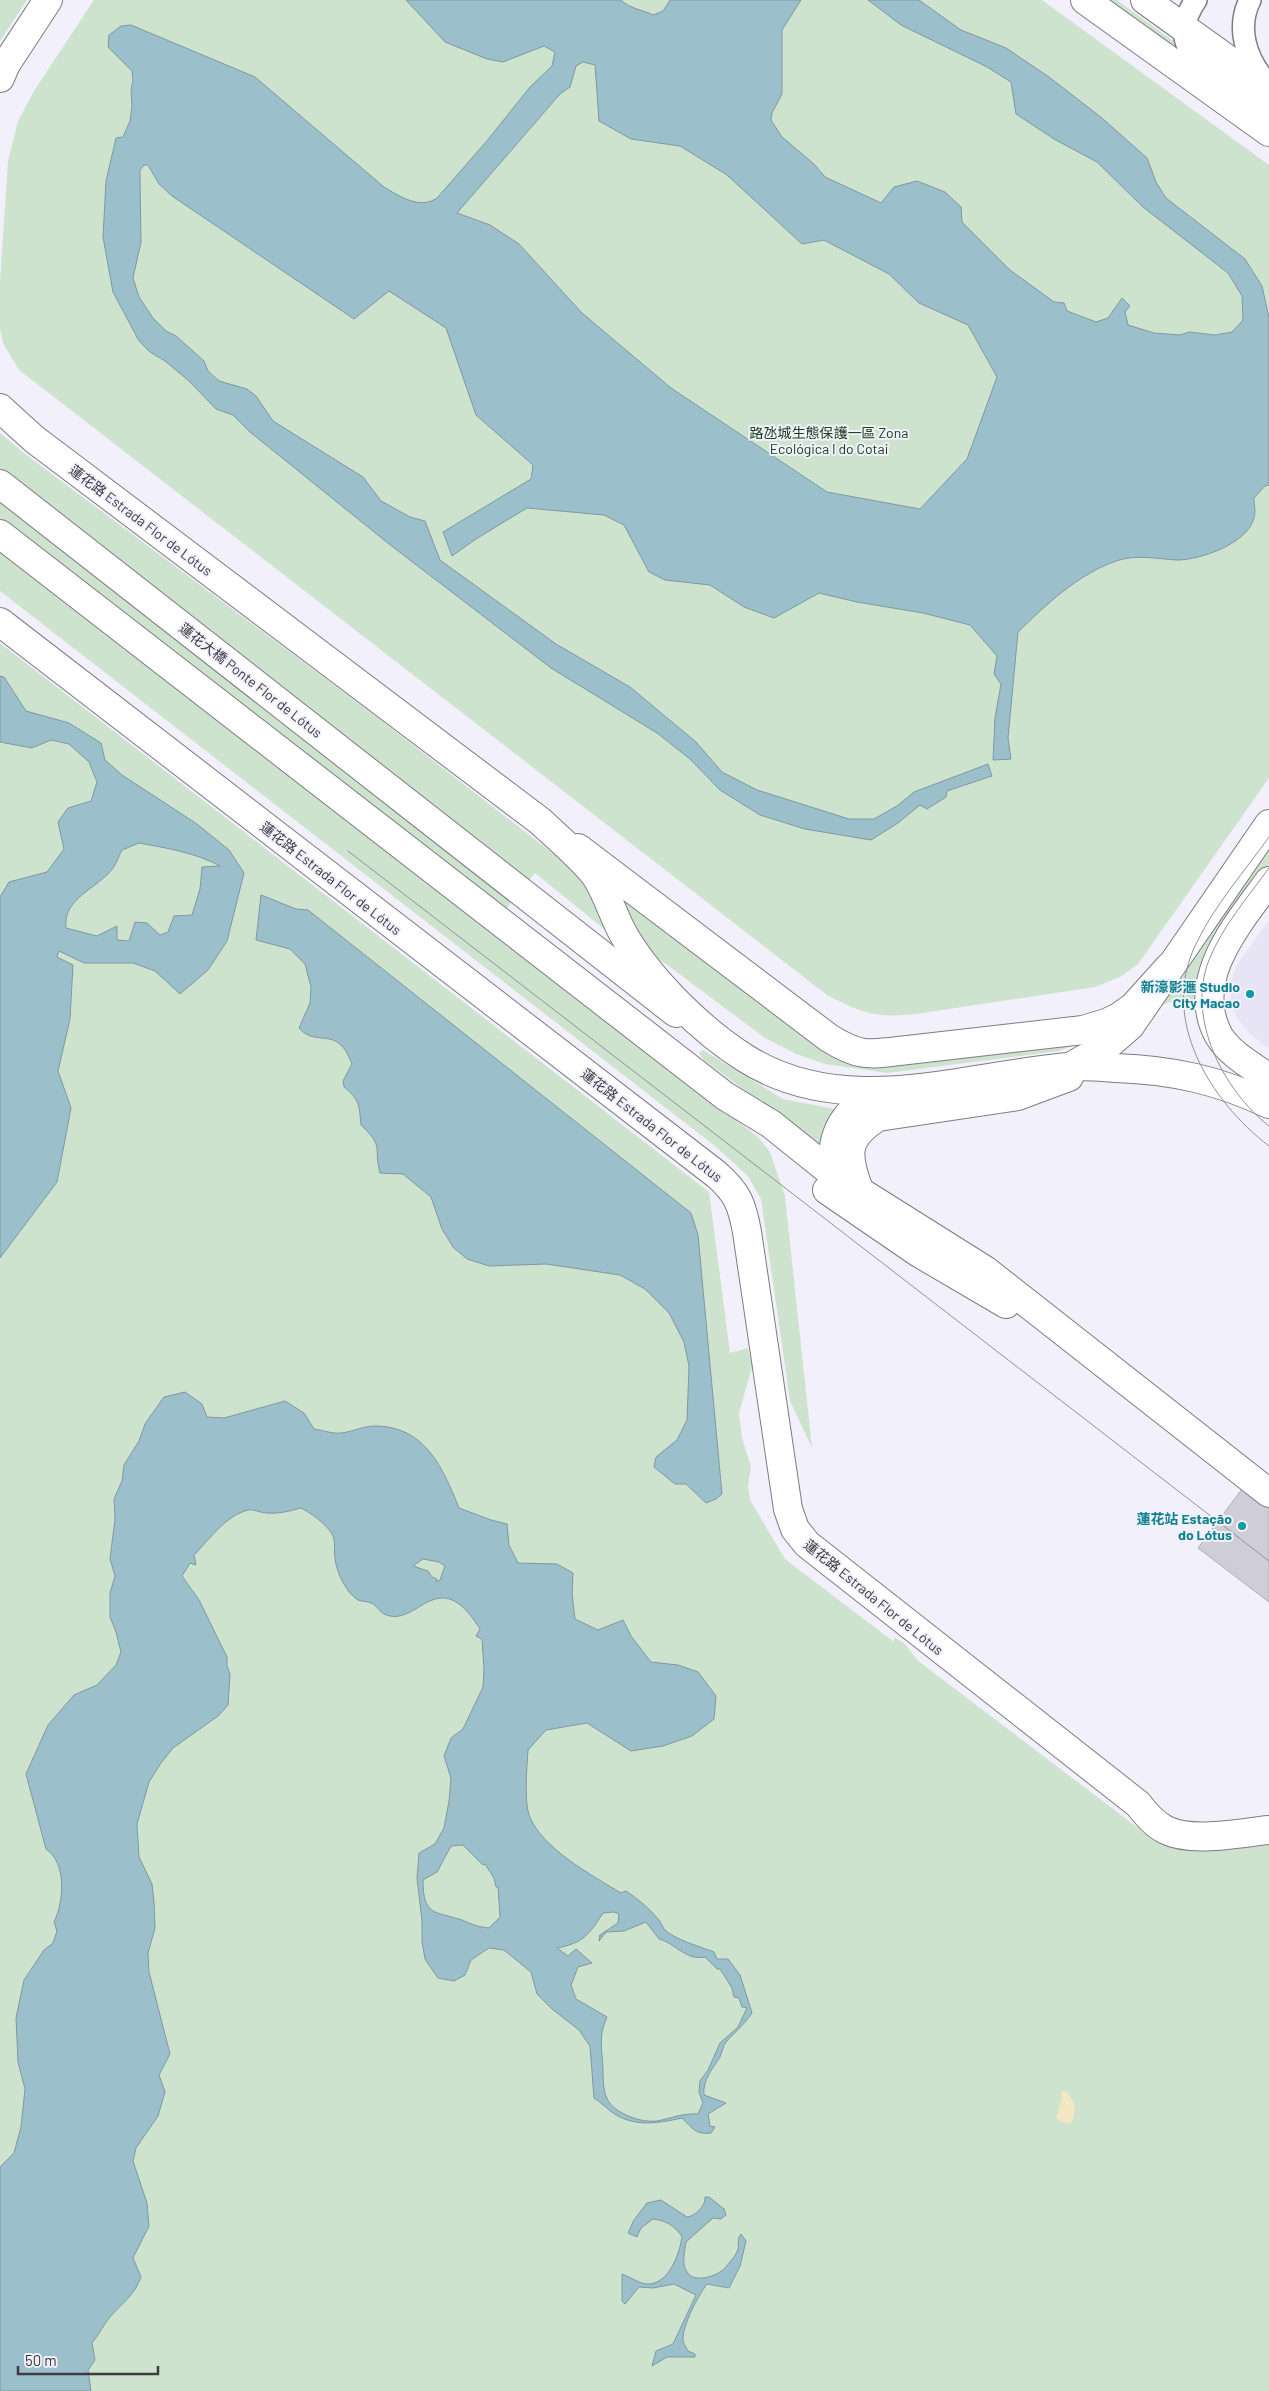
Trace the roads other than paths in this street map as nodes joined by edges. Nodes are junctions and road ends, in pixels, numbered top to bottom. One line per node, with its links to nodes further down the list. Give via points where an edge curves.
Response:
1 (48, 0): 7 (main road)
2 (1085, 0): 11 (main road)
3 (1145, 0): 6 (main road)
4 (1196, 0): 6 (street, via 1185,18)
5 (1250, 0): 8 (street, via 1243,17 1246,48 1251,62)
6 (1185, 29): 9 (main road); 10 (street, via 1186,44 1200,64)
7 (0, 78)
8 (1269, 85)
9 (1269, 89)
10 (1269, 114)
11 (1269, 132)
12 (0, 408): 16 (main road, 蓮花路 Estrada Flor de Lótus, via 34,439)
13 (0, 484): 20 (main road, 蓮花大橋 Ponte Flor de Lótus, via 682,1017)
14 (0, 534): 24 (main road)
15 (0, 622): 28 (main road, 蓮花路 Estrada Flor de Lótus, via 731,1188 741,1204 747,1232 788,1509 795,1529 806,1544 1138,1804 1160,1826 1176,1834 1192,1836)
16 (540, 821): 19 (main road, 蓮花路 Estrada Flor de Lótus, via 829,1038 855,1053 873,1054 1082,1030 1119,1017 1147,994); 20 (main road, via 595,876 616,920 648,970)
17 (1269, 824): 19 (main road)
18 (1269, 881): 23 (main road, via 1225,942 1212,976 1210,998 1212,1018 1220,1037)
19 (1169, 967): 21 (main road, via 1118,1039)
20 (708, 1031): 22 (main road, via 746,1059 789,1079 826,1089)
21 (1080, 1067): 22 (main road); 23 (main road, via 1169,1071); 25 (main road, via 1055,1084 1018,1096 878,1116 859,1130 850,1146)
22 (874, 1092): 25 (main road, via 847,1113 839,1126 832,1154)
23 (1265, 1094)
24 (725, 1096): 25 (main road, via 771,1124); 26 (main road, via 825,1189 933,1262)
25 (848, 1183): 26 (main road, via 985,1270)
26 (1073, 1341): 27 (main road)
27 (1269, 1493)
28 (1269, 1830)

